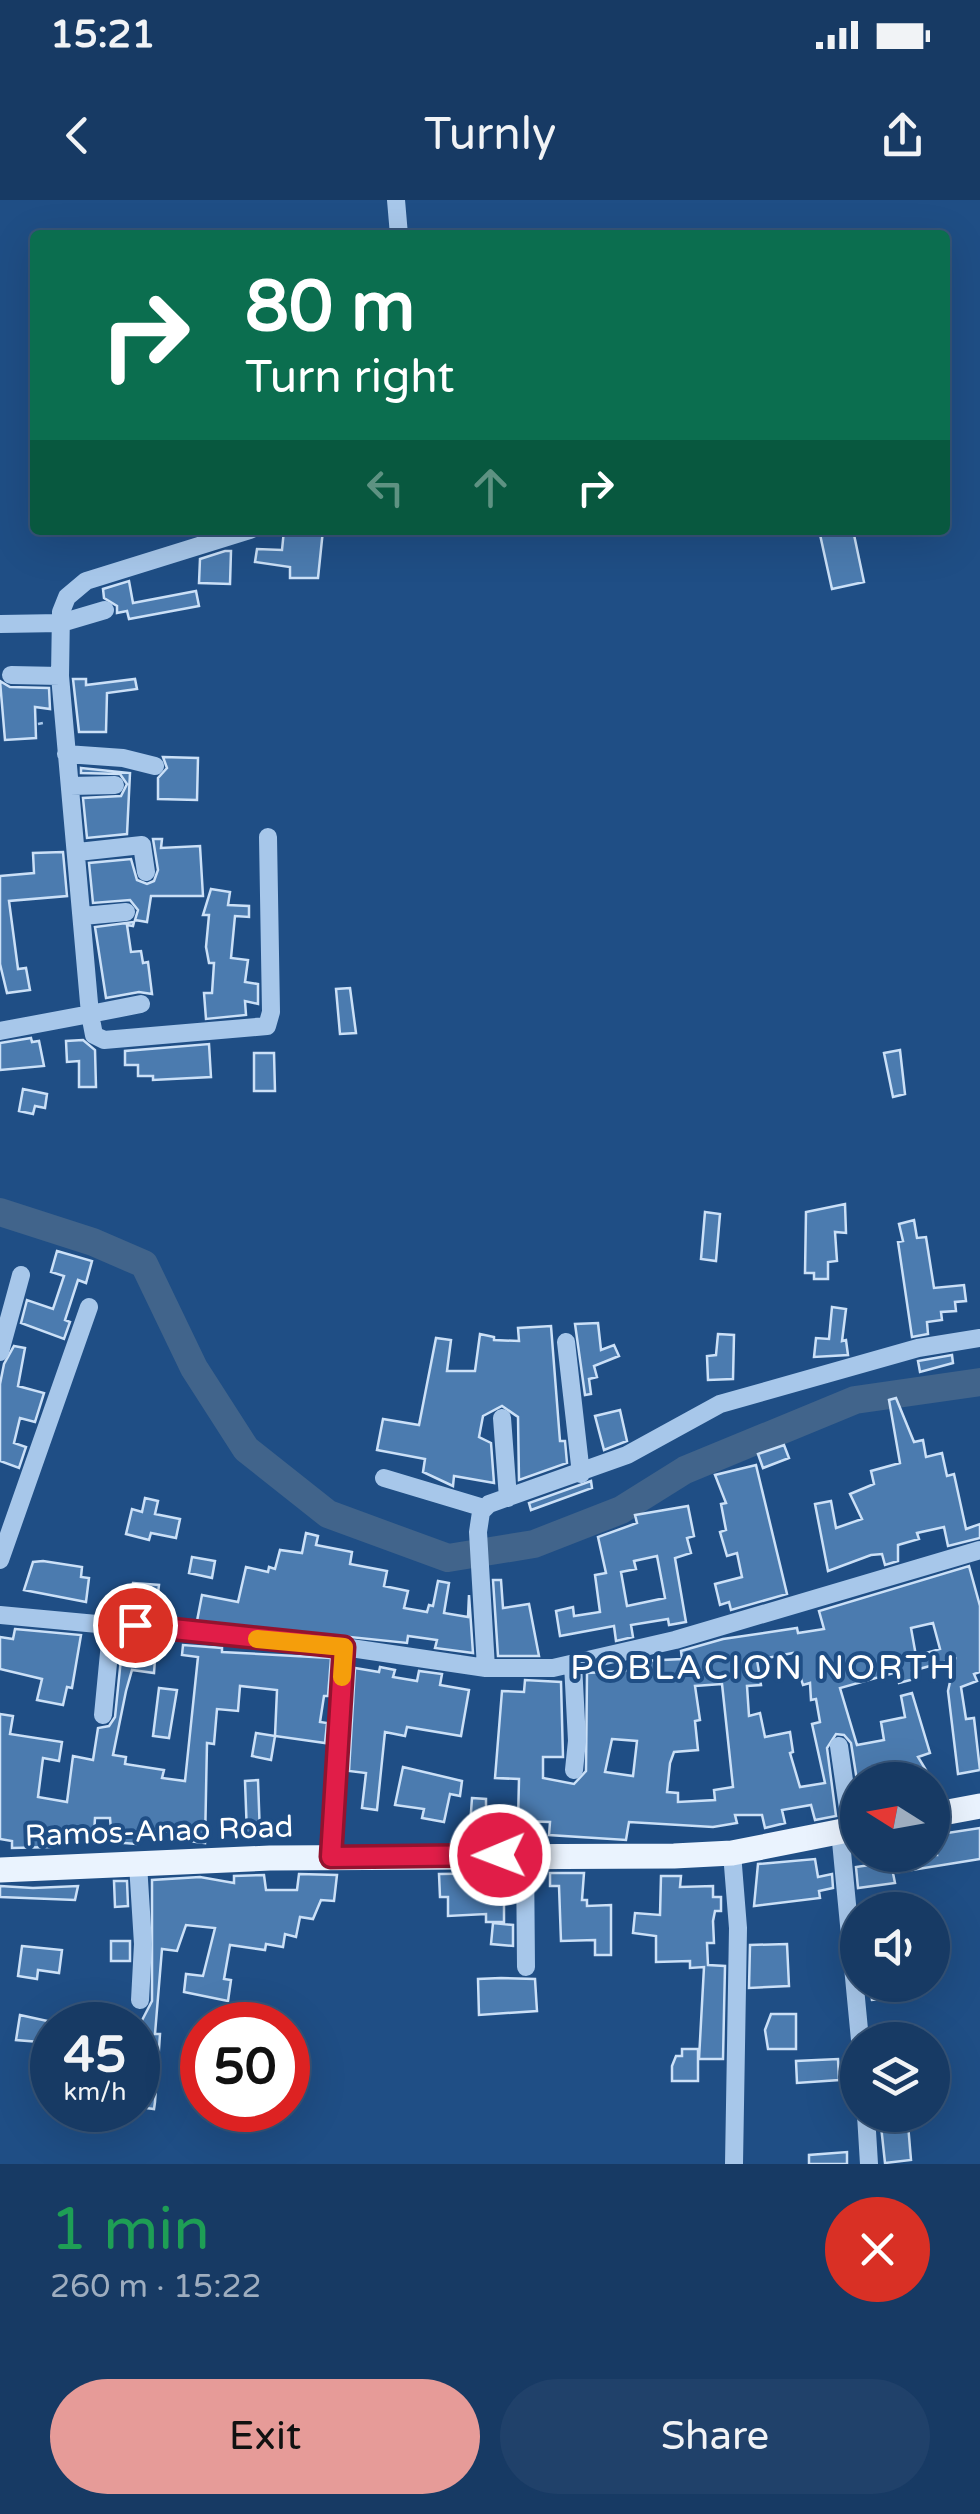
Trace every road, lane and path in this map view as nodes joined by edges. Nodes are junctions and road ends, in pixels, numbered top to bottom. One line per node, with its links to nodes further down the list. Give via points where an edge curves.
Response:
1 (396, 200): 2 (street)
2 (399, 230)
3 (234, 535): 5 (street, via 86,581 66,597)
4 (104, 610): 5 (street)
5 (60, 623): 6 (street); 8 (street)
6 (0, 624)
7 (10, 675): 8 (street)
8 (60, 676): 9 (street)
9 (66, 754): 10 (street); 12 (street)
10 (155, 766)
11 (114, 785): 12 (street)
12 (70, 786): 14 (street)
13 (268, 837): 19 (street, via 267,1026 104,1040 94,1035)
14 (78, 852): 15 (street, via 142,845); 17 (street)
15 (146, 872)
16 (126, 912): 17 (street)
17 (83, 916): 19 (street)
18 (142, 1004): 19 (street)
19 (90, 1014): 20 (street)
20 (0, 1030)
21 (22, 1275): 25 (street)
22 (89, 1307): 32 (street)
23 (980, 1338): 27 (street, via 918,1348 720,1404)
24 (566, 1342): 27 (street)
25 (0, 1352)
26 (502, 1418): 29 (street)
27 (581, 1474): 29 (street)
28 (384, 1478): 30 (street)
29 (508, 1498): 30 (street)
30 (484, 1508): 37 (street, via 478,1532)
31 (980, 1550): 36 (street)
32 (0, 1560)
33 (0, 1614): 34 (street)
34 (112, 1622): 35 (street); 38 (street)
35 (344, 1647): 37 (street); 47 (street)
36 (574, 1664): 37 (street); 41 (street)
37 (486, 1668)
38 (103, 1715)
39 (839, 1746): 40 (street)
40 (841, 1762)
41 (574, 1770)
42 (980, 1806): 43 (main road)
43 (950, 1812)
44 (840, 1831): 45 (main road, Ramos-Anao Road)
45 (732, 1853): 46 (main road, Ramos-Anao Road); 55 (street, via 738,1928)
46 (525, 1854): 47 (main road, Ramos-Anao Road); 51 (street)
47 (331, 1857): 48 (main road, Ramos-Anao Road)
48 (138, 1864): 49 (main road, Ramos-Anao Road); 52 (street)
49 (0, 1870)
50 (851, 1872): 53 (street)
51 (526, 1966)
52 (140, 2000)
53 (859, 2022)
54 (867, 2132): 56 (street)
55 (734, 2164)
56 (869, 2164)

